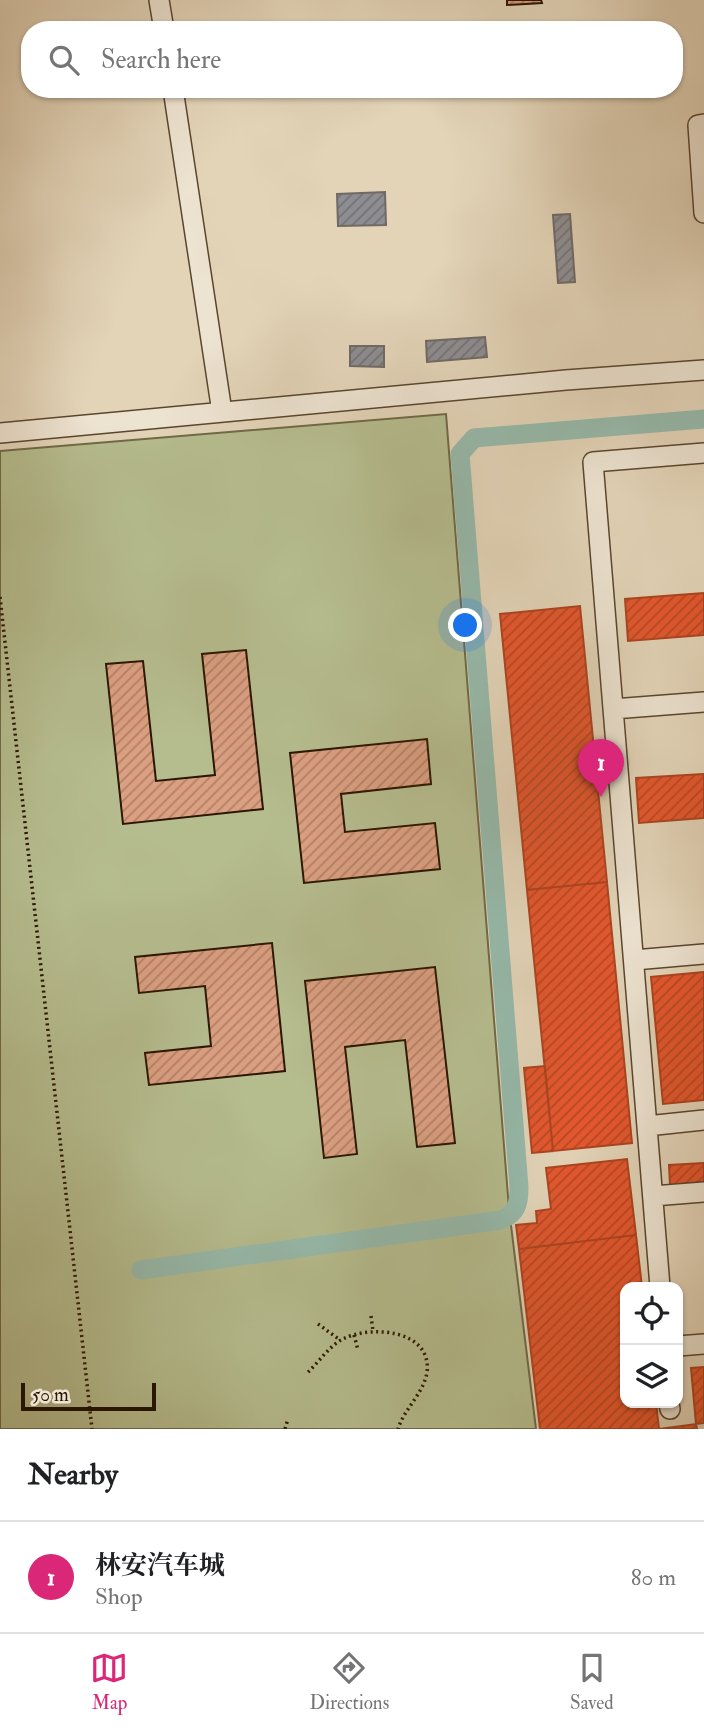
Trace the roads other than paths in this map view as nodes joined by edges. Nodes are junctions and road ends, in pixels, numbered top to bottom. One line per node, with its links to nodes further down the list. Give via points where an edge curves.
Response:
1 (159, 0): 2 (street)
2 (162, 21)
3 (174, 98): 7 (street)
4 (704, 124): 5 (street, via 698,125)
5 (704, 214)
6 (704, 370): 7 (street)
7 (222, 412): 8 (street)
8 (0, 433)
9 (704, 453): 11 (street, via 593,462)
10 (704, 702): 11 (street)
11 (613, 709): 13 (street)
12 (704, 954): 13 (street)
13 (634, 960): 15 (street)
14 (704, 1120): 15 (street)
15 (647, 1126): 17 (street)
16 (704, 1192): 17 (street)
17 (653, 1196): 18 (street)
18 (660, 1282)
19 (704, 1344): 20 (street)
20 (683, 1346)

